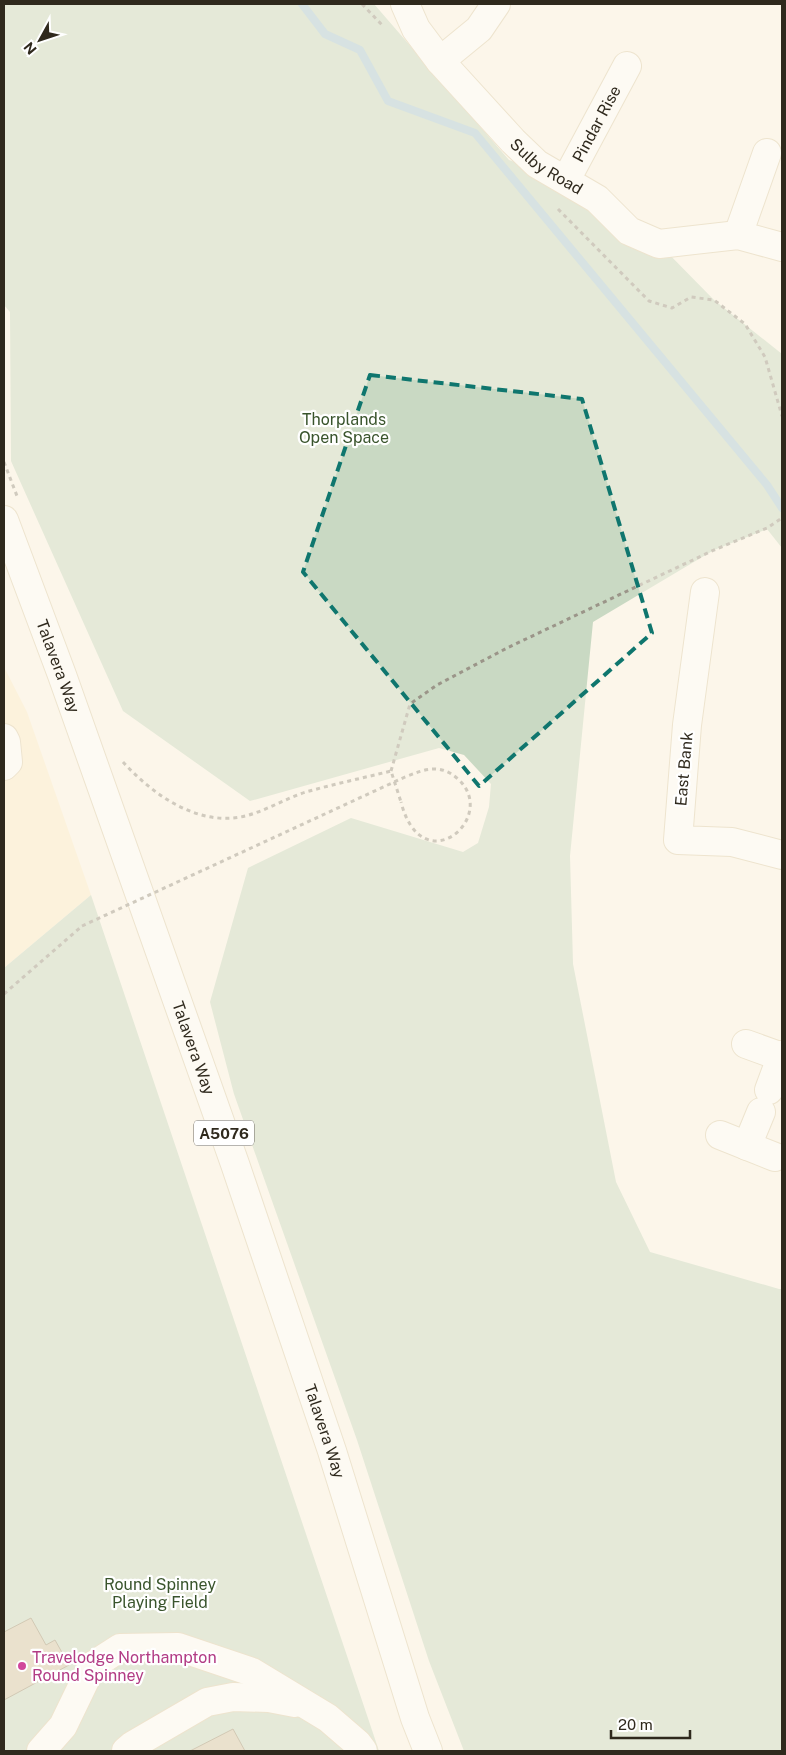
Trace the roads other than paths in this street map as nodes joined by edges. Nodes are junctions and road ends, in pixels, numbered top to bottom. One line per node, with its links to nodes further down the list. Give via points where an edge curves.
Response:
1 (406, 4): 3 (main road, Sulby Road, via 416,29)
2 (496, 4): 3 (main road, via 479,29)
3 (440, 61): 6 (main road, Sulby Road, via 537,164)
4 (627, 66): 6 (main road, Pindar Rise)
5 (767, 153): 7 (main road)
6 (566, 180): 7 (main road, Sulby Road, via 597,199 630,231 659,244)
7 (738, 235): 8 (main road, Sulby Road)
8 (782, 247)
9 (10, 509): 23 (main road, Talavera Way / A5076, via 66,684 332,1451)
10 (705, 592): 13 (main road, East Bank, via 687,725 678,840 732,842)
11 (4, 738): 12 (main road, via 8,762)
12 (4, 766)
13 (782, 855)
14 (746, 1044): 15 (main road)
15 (782, 1056): 17 (main road)
16 (720, 1136): 17 (main road)
17 (747, 1146): 18 (main road)
18 (775, 1157)
19 (308, 1705): 20 (main road, via 252,1672 178,1647 120,1648 92,1666 63,1726); 21 (main road, via 269,1698 233,1697 207,1702); 22 (main road, via 328,1718)
20 (40, 1751)
21 (126, 1751)
22 (363, 1751)
23 (428, 1751)

